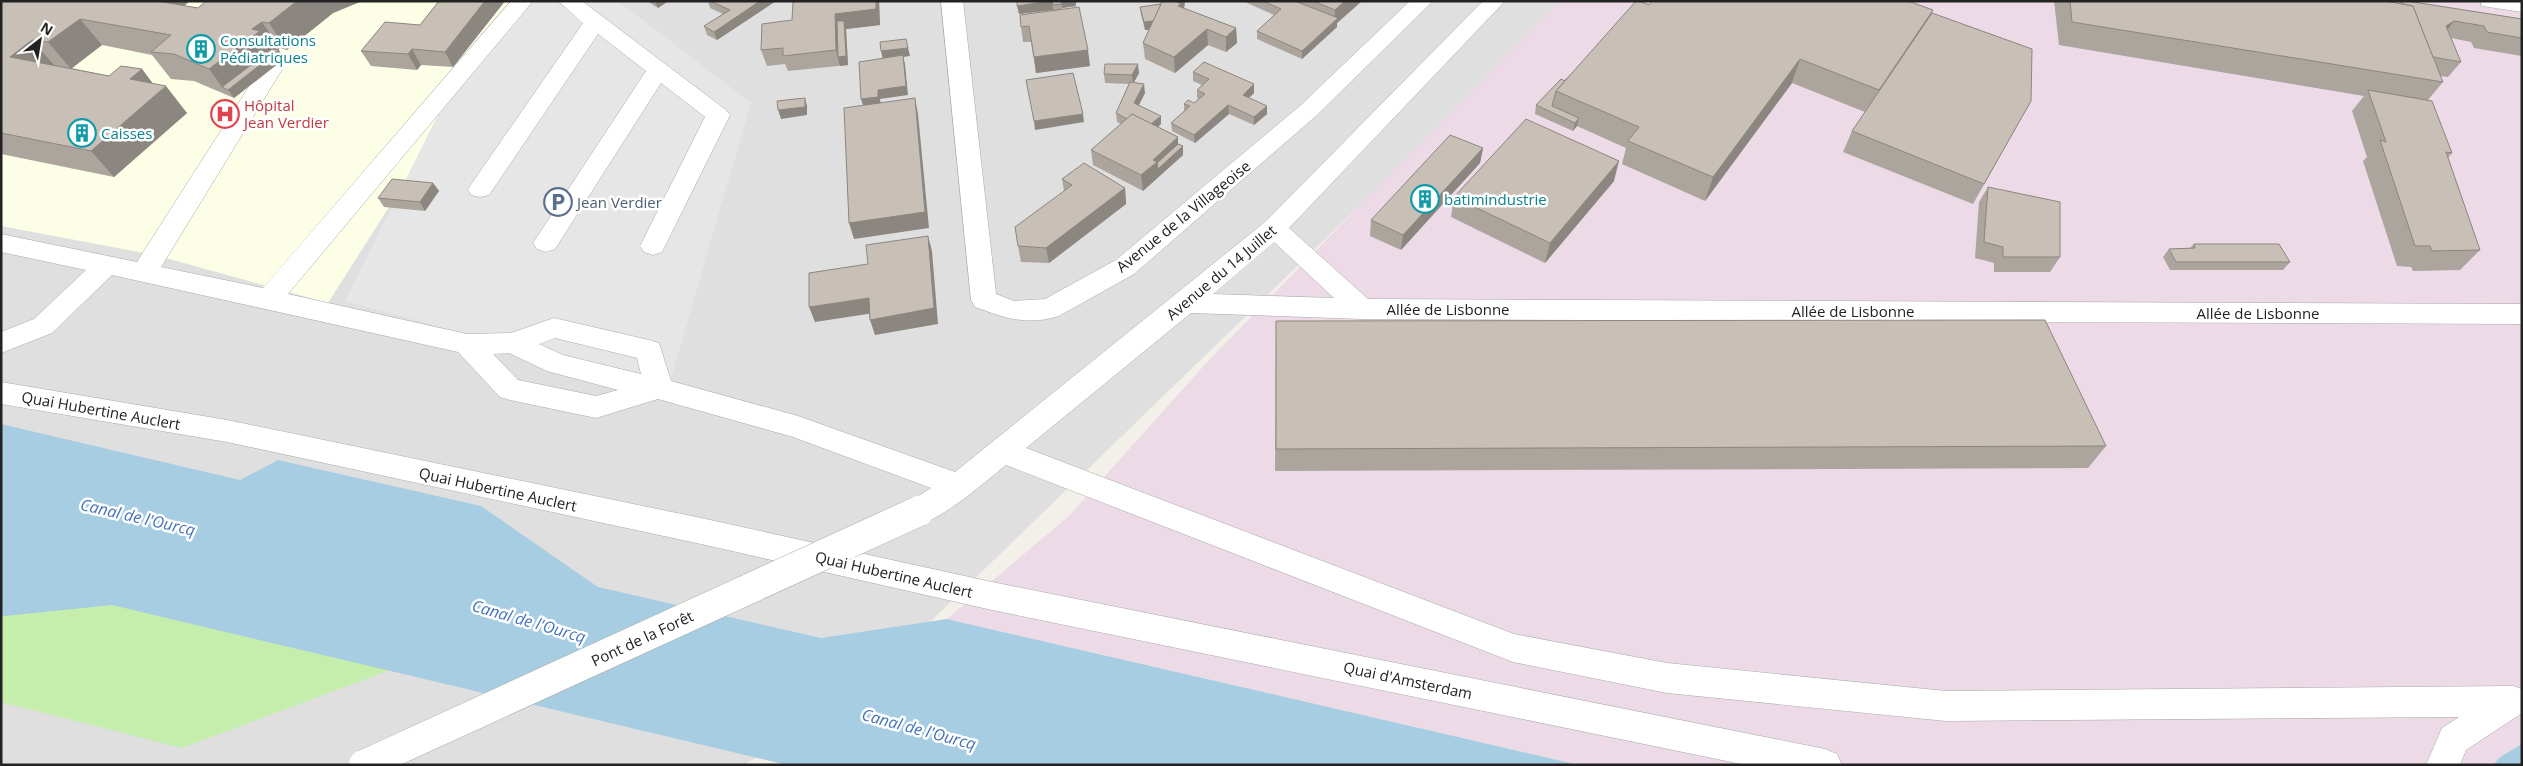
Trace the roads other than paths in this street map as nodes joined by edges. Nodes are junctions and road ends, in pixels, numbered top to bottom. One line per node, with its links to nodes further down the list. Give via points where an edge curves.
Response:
1 (523, 1): 18 (street)
2 (568, 1): 8 (street)
3 (952, 1): 4 (street, Avenue de la Villageoise, via 984,300 1013,311 1050,308 1125,267 1309,110)
4 (1423, 1)
5 (1495, 1): 12 (street, Avenue du 14 Juillet)
6 (2490, 1): 7 (street)
7 (2522, 6)
8 (595, 22): 10 (street); 11 (street)
9 (272, 68): 17 (street)
10 (658, 70): 14 (street); 15 (street, via 718,115)
11 (480, 189)
12 (1274, 228): 19 (street, Avenue du 14 Juillet); 20 (street)
13 (1, 243): 16 (street)
14 (546, 243)
15 (653, 246)
16 (106, 266): 17 (street); 22 (street, via 43,326)
17 (143, 274): 18 (street)
18 (269, 299): 23 (street)
19 (1185, 303): 20 (street, Allée de Lisbonne); 26 (street, Avenue du 14 Juillet)
20 (1362, 309): 21 (street, Allée de Lisbonne)
21 (2522, 314)
22 (1, 343)
23 (467, 344): 24 (street, via 510,389 596,407); 24 (street, via 512,342 554,328 649,350)
24 (659, 389): 27 (street, via 798,427)
25 (1, 393): 29 (street, Quai Hubertine Auclert, via 227,431 701,530)
26 (1002, 451): 27 (street, Avenue du 14 Juillet); 30 (street, via 1513,648 1667,678 1946,706)
27 (959, 486): 28 (street, Avenue du 14 Juillet)
28 (919, 511): 31 (street, Pont de la Forêt, bridge)
29 (992, 596): 32 (street, Quai d'Amsterdam)
30 (2516, 701): 33 (street, via 2454,739)
31 (364, 765)
32 (1825, 765)
33 (2443, 765)

